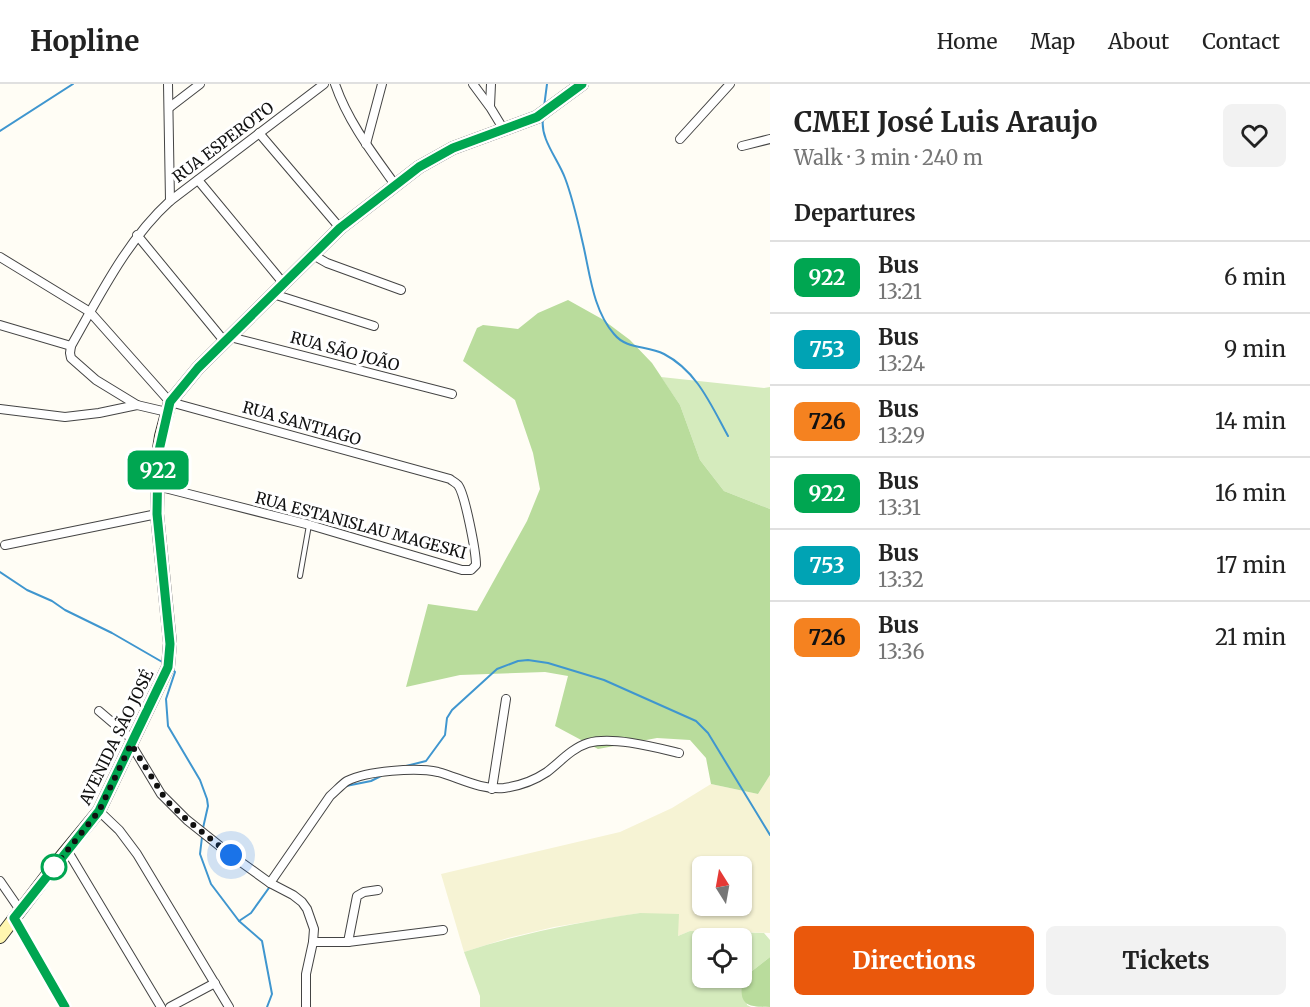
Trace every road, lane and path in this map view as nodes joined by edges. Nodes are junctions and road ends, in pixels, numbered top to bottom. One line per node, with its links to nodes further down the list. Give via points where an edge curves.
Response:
1 (168, 84): 10 (street)
2 (200, 84): 10 (street)
3 (324, 84): 13 (street, RUA ESPEROTO)
4 (335, 84): 16 (street)
5 (382, 84): 16 (street)
6 (473, 84): 11 (street)
7 (491, 84): 11 (street)
8 (582, 84): 12 (street, AVENIDA SÃO JOSÉ, via 543,114)
9 (730, 84): 14 (street)
10 (170, 107): 20 (street)
11 (490, 107): 12 (street)
12 (504, 130): 19 (street, AVENIDA SÃO JOSÉ, via 435,157)
13 (259, 133): 18 (street, RUA ESPEROTO); 21 (street)
14 (680, 139)
15 (770, 140): 17 (street)
16 (366, 144): 19 (street)
17 (742, 146)
18 (198, 180): 20 (street, RUA ESPEROTO); 25 (street)
19 (396, 186): 21 (street, AVENIDA SÃO JOSÉ)
20 (170, 201): 22 (street, RUA ESPEROTO)
21 (340, 228): 23 (street, AVENIDA SÃO JOSÉ)
22 (137, 235): 28 (street, RUA ESPEROTO); 31 (street)
23 (313, 255): 25 (street, AVENIDA SÃO JOSÉ); 26 (street)
24 (0, 257): 28 (street)
25 (284, 284): 27 (street, AVENIDA SÃO JOSÉ)
26 (401, 290)
27 (273, 294): 30 (street); 31 (street, AVENIDA SÃO JOSÉ)
28 (90, 312): 32 (street, RUA ESPEROTO); 35 (street)
29 (0, 325): 32 (street)
30 (374, 326)
31 (228, 339): 33 (street, RUA SÃO JOÃO); 35 (street, AVENIDA SÃO JOSÉ, via 198,368)
32 (71, 345): 34 (street, via 71,358 85,372)
33 (452, 394)
34 (137, 405): 35 (street, RUA SANTIAGO); 36 (street, via 72,417)
35 (169, 407): 37 (street, RUA SANTIAGO, via 441,476); 38 (street, AVENIDA SÃO JOSÉ, via 158,455)
36 (0, 409)
37 (458, 485): 40 (street, RUA ESTANISLAU MAGESKI, via 476,561 471,570)
38 (157, 486): 39 (street, AVENIDA SÃO JOSÉ); 40 (street, RUA ESTANISLAU MAGESKI)
39 (157, 514): 41 (street); 45 (street, AVENIDA SÃO JOSÉ, via 171,652 165,675)
40 (310, 525): 42 (lane)
41 (5, 545)
42 (300, 576)
43 (506, 699): 47 (street)
44 (99, 711): 45 (street)
45 (132, 742): 48 (street, AVENIDA SÃO JOSÉ); 51 (street, via 166,800)
46 (679, 753): 47 (street, via 596,742 580,747 534,779)
47 (492, 789): 51 (street, via 423,770 348,781 330,796)
48 (99, 811): 49 (street, AVENIDA SÃO JOSÉ); 58 (street, via 137,854)
49 (67, 850): 53 (street, AVENIDA SÃO JOSÉ); 60 (street)
50 (0, 881): 53 (street)
51 (270, 883): 56 (street, via 302,902 314,929)
52 (378, 890): 57 (street, via 357,896)
53 (17, 914): 55 (street, AVENIDA SÃO JOSÉ); 59 (street)
54 (443, 930): 57 (street)
55 (0, 937)
56 (314, 942): 57 (street); 63 (street, via 306,974)
57 (348, 942)
58 (215, 982): 61 (street); 62 (street)
59 (65, 1007)
60 (160, 1007)
61 (170, 1007)
62 (229, 1007)
63 (306, 1007)

